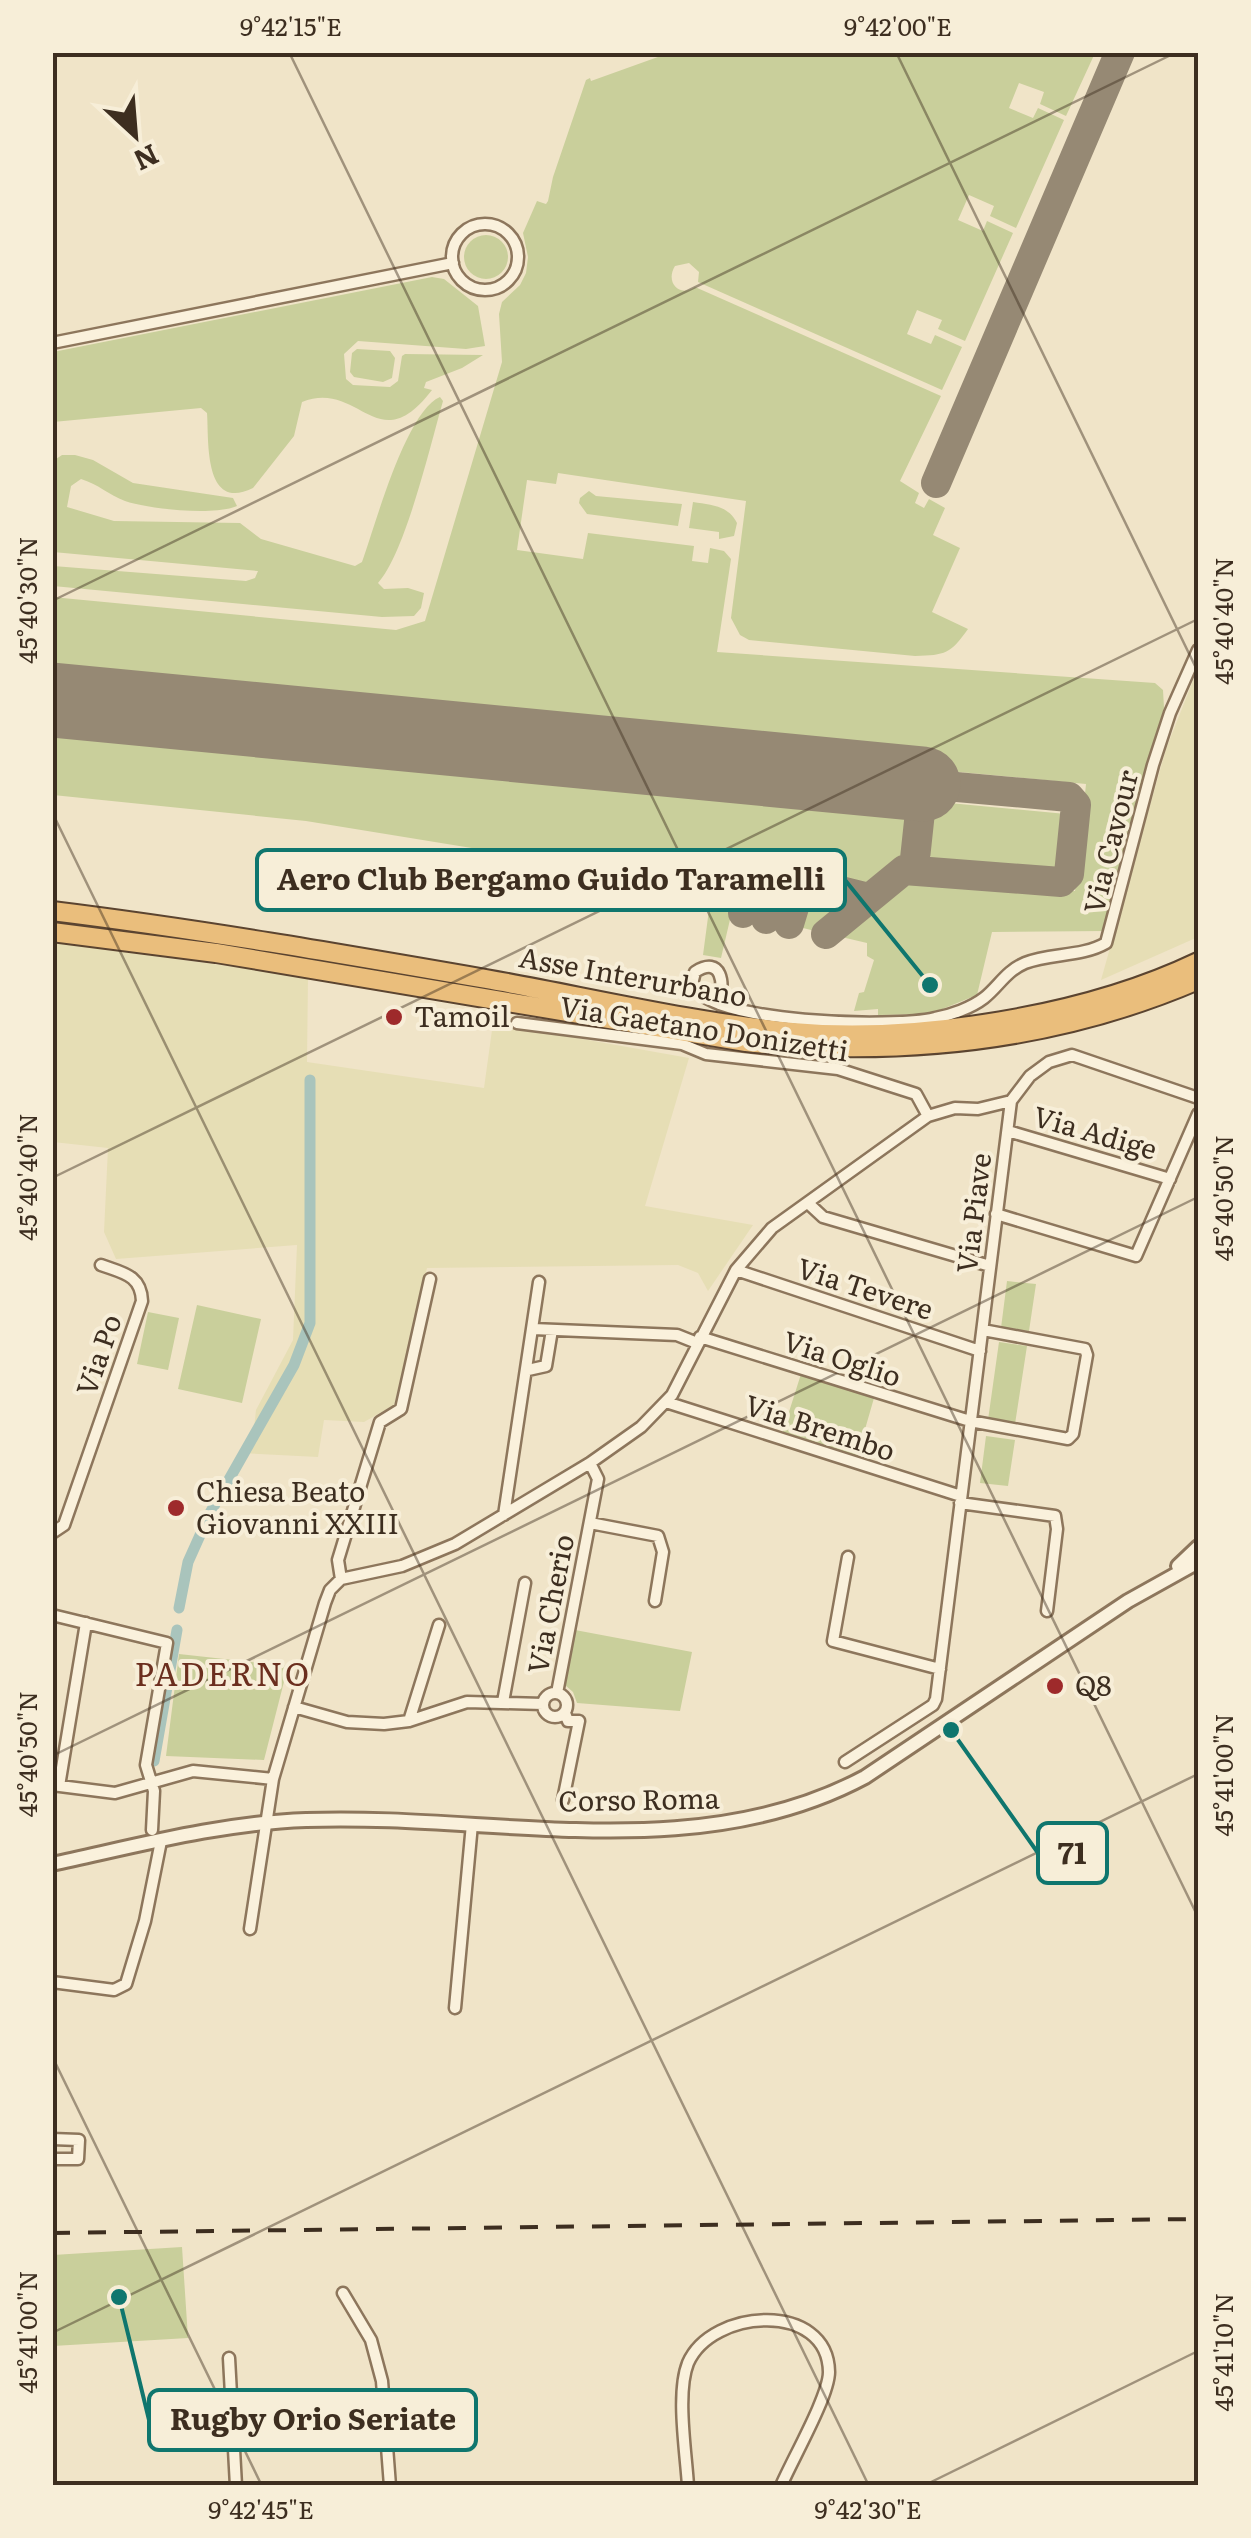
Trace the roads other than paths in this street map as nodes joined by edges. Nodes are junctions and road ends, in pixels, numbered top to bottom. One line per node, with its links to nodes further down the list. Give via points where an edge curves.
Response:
1 (452, 263): 1 (street, via 462,281 487,290 508,281 518,254 502,230 480,225 456,241); 2 (street)
2 (52, 343)
3 (1198, 650): 9 (street, Via Cavour, via 1153,765 1106,944 1020,965 985,997 933,1019 824,1022)
4 (52, 910): 11 (highway, Asse Interurbano, via 794,1032)
5 (52, 932): 8 (highway, Asse Interurbano, via 746,1042 832,1048 988,1040 1115,1012)
6 (1198, 948): 11 (highway, via 1126,983)
7 (1198, 962): 11 (highway, Asse Interurbano, via 1083,1005)
8 (1198, 980)
9 (720, 1004)
10 (518, 1022): 15 (street, Via Gaetano Donizetti, via 838,1070 916,1094)
11 (974, 1024)
12 (1198, 1098): 13 (street, via 1072,1055 1030,1076)
13 (1011, 1101): 15 (street); 16 (street, Via Piave)
14 (1198, 1114): 17 (street)
15 (928, 1116): 18 (street)
16 (1008, 1132): 17 (street, Via Adige); 19 (street, Via Piave)
17 (1170, 1178): 19 (street, via 1136,1256)
18 (808, 1204): 21 (street, via 824,1217); 22 (street, via 772,1228)
19 (996, 1214): 21 (street, Via Piave)
20 (101, 1265): 37 (street, Via Po, via 136,1278 142,1301 64,1525)
21 (990, 1266): 27 (street, Via Piave)
22 (736, 1270): 28 (street); 29 (street, Via Tevere)
23 (430, 1279): 41 (street, via 401,1408 380,1422 338,1560)
24 (539, 1282): 25 (street)
25 (533, 1329): 26 (street, Via Oglio); 30 (street)
26 (552, 1330): 28 (street, Via Oglio); 30 (street, via 546,1366)
27 (983, 1330): 29 (street, Via Piave); 32 (street, via 1079,1345 1087,1354 1068,1438)
28 (699, 1340): 31 (street); 32 (street, Via Oglio)
29 (980, 1351): 32 (street, Via Piave)
30 (528, 1370): 35 (street)
31 (666, 1402): 33 (street); 34 (street, Via Brembo)
32 (970, 1421): 34 (street, Via Piave)
33 (590, 1463): 35 (street); 36 (street, Via Cherio, via 598,1479)
34 (960, 1500): 45 (street, via 1055,1516); 49 (street, Via Piave)
35 (504, 1514): 41 (street, via 434,1555)
36 (590, 1523): 44 (street, Via Cherio, via 658,1536 663,1552); 50 (street, Via Cherio)
37 (52, 1533)
38 (1198, 1548): 42 (street, Corso Roma)
39 (848, 1557): 49 (street, via 833,1641)
40 (1198, 1562): 42 (street, Corso Roma)
41 (341, 1579): 53 (street, via 324,1603)
42 (1163, 1580): 62 (street, Corso Roma, via 890,1761 798,1806 684,1829)
43 (525, 1584): 51 (street)
44 (655, 1601)
45 (1048, 1611)
46 (52, 1615): 47 (street)
47 (86, 1624): 58 (street, via 167,1643 146,1765); 59 (street)
48 (439, 1625): 55 (street)
49 (940, 1669): 56 (street, Via Piave, via 933,1705)
50 (557, 1693): 52 (street); 54 (street, via 567,1700)
51 (503, 1702): 52 (street); 55 (street, via 467,1702)
52 (544, 1704): 54 (street, via 548,1715)
53 (294, 1708): 55 (street, via 347,1722); 57 (street)
54 (565, 1713): 60 (street, via 578,1722)
55 (410, 1722)
56 (845, 1762)
57 (273, 1779): 58 (street, via 193,1771); 61 (street)
58 (152, 1784): 59 (street, via 115,1793); 63 (street)
59 (56, 1785)
60 (564, 1800)
61 (264, 1823): 62 (street, Corso Roma); 63 (street, Corso Roma); 65 (street)
62 (472, 1824): 67 (street)
63 (156, 1835): 64 (street, Corso Roma); 66 (street, via 145,1921 126,1984 114,1990)
64 (52, 1864)
65 (250, 1929)
66 (52, 1982)
67 (455, 2008)
68 (52, 2138): 69 (street, via 78,2140 78,2158)
69 (52, 2159)
70 (344, 2293): 73 (street, via 371,2340 382,2380)
71 (229, 2358): 72 (street)
72 (236, 2486)
73 (390, 2486)
74 (688, 2486): 75 (street, via 688,2364 712,2335 754,2320 802,2328 829,2366)
75 (781, 2486)

